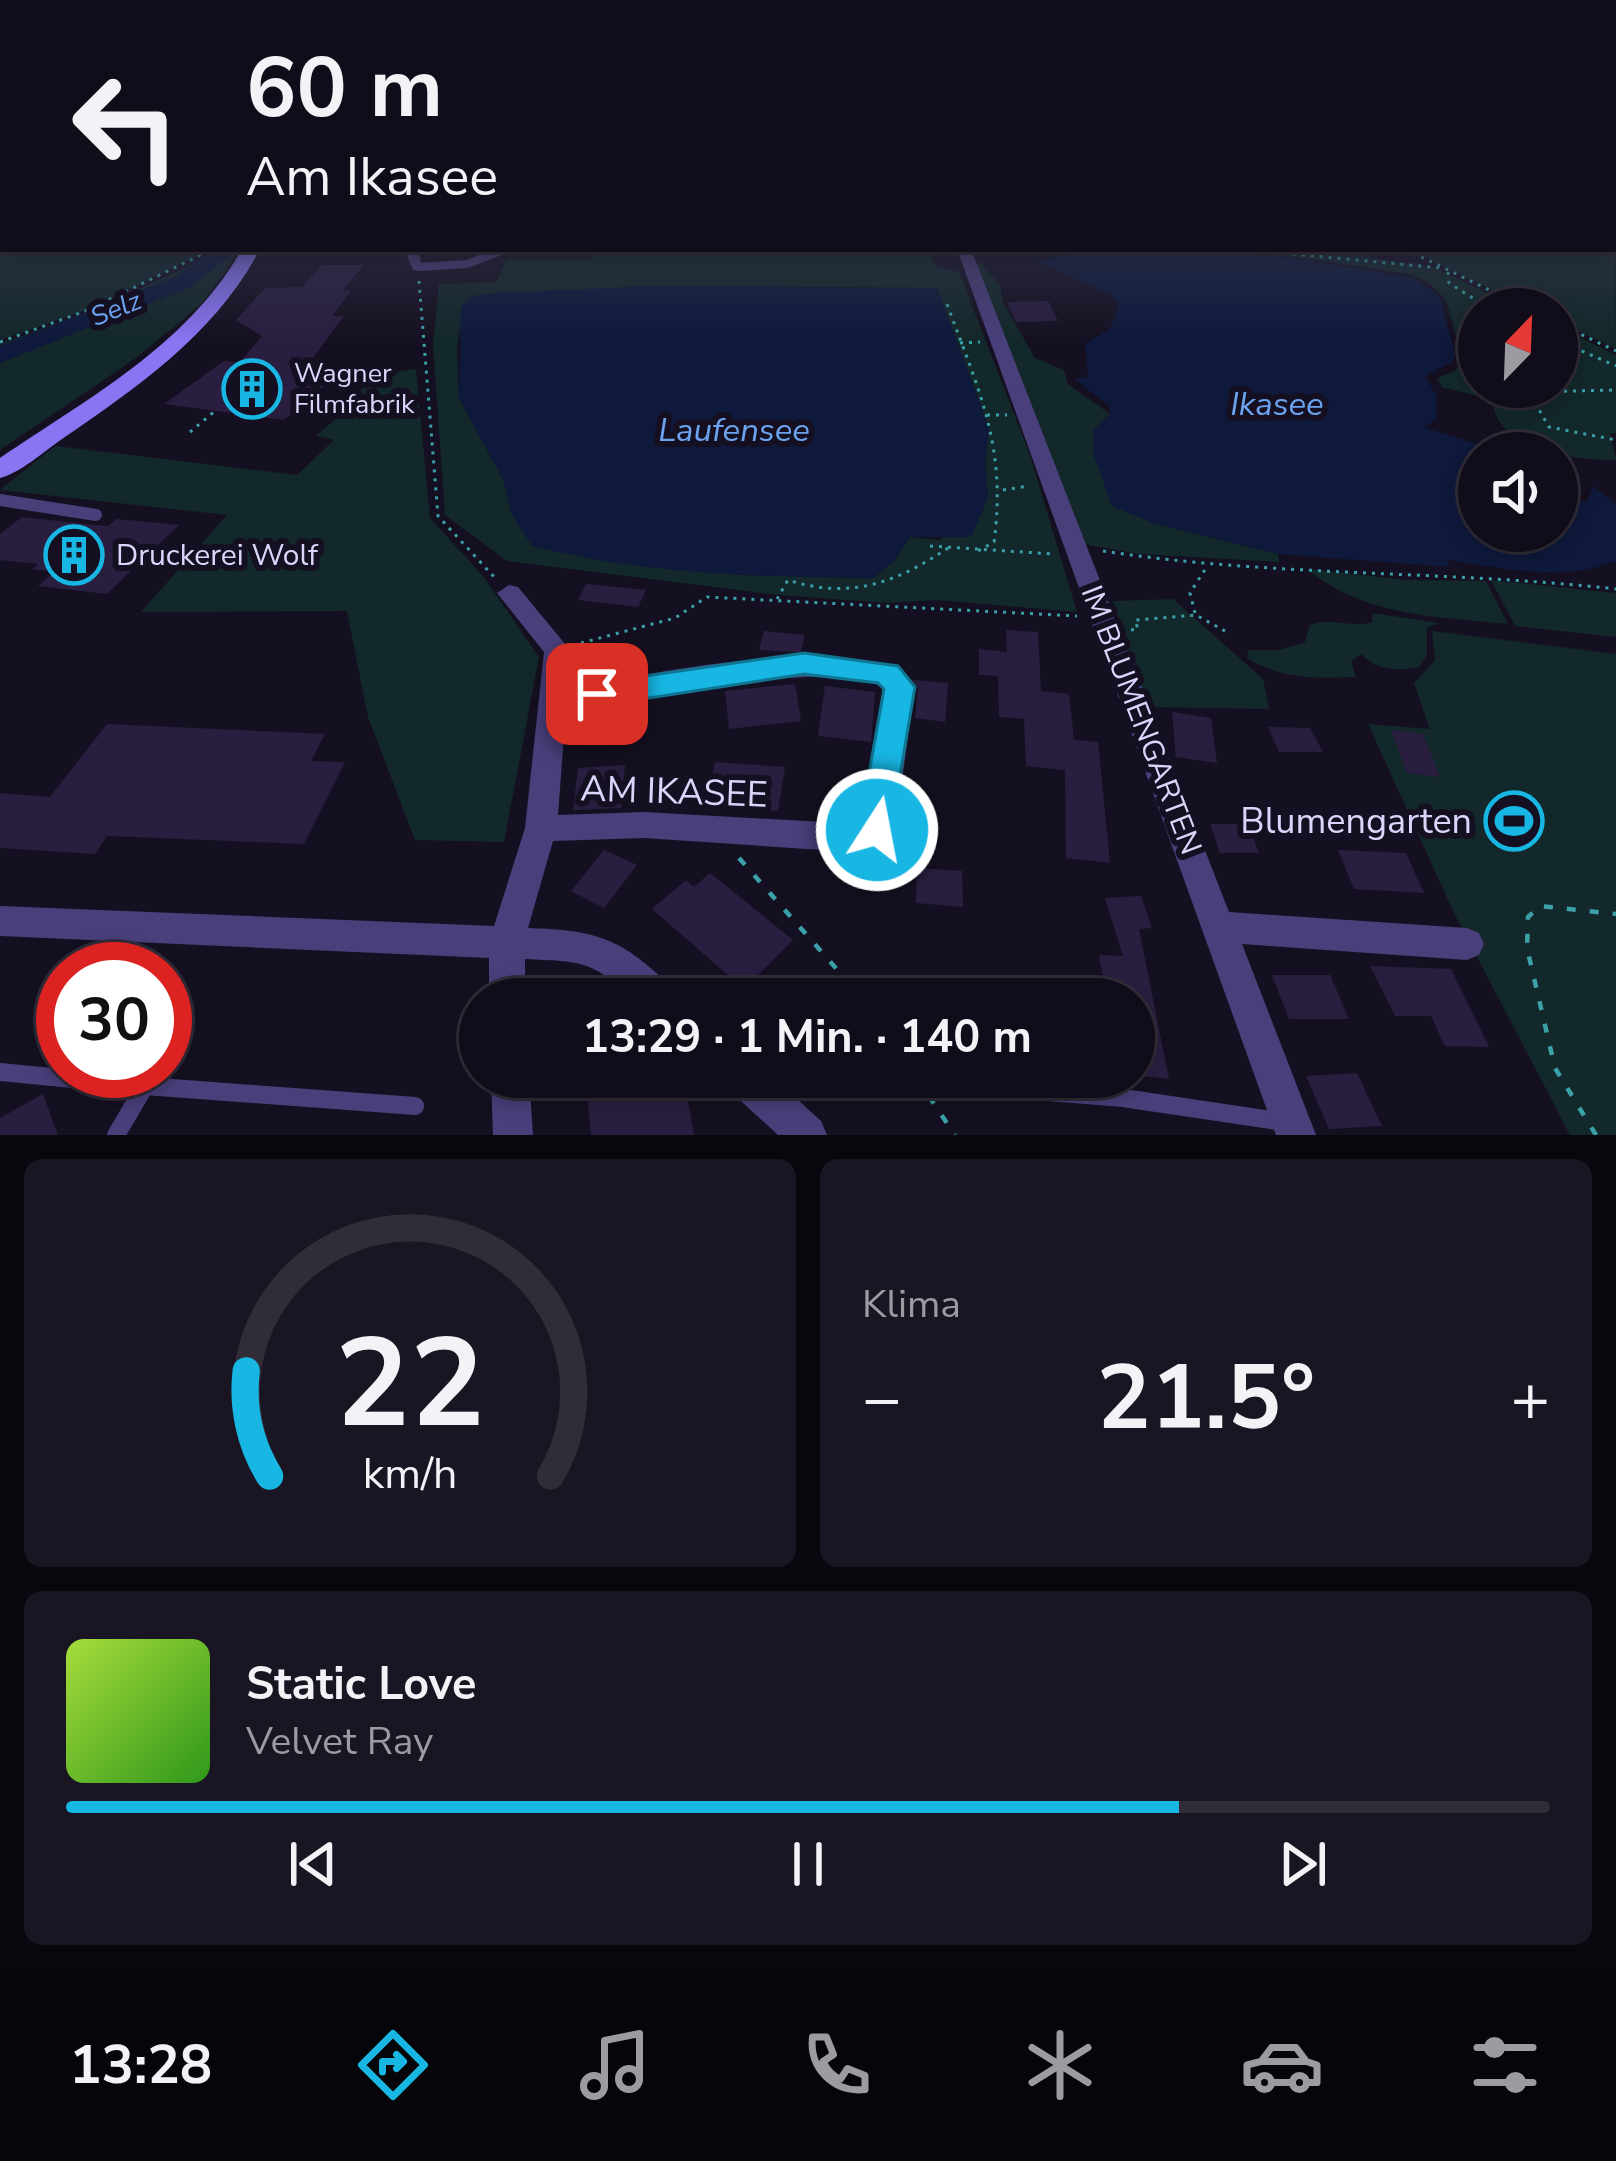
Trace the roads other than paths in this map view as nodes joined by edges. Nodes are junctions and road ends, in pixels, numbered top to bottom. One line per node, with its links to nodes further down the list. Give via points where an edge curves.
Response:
1 (248, 252): 6 (main road, via 192,328)
2 (412, 252): 5 (street)
3 (498, 252): 5 (lane, via 467,264)
4 (965, 252): 13 (street, IM BLUMENGARTEN)
5 (418, 267)
6 (0, 470)
7 (0, 500): 8 (lane)
8 (96, 515)
9 (509, 593): 10 (street, AM IKASEE, via 556,650)
10 (556, 701): 11 (street, AM IKASEE); 11 (street, AM IKASEE, via 804,664 880,670 900,687 877,830 851,839 644,825)
11 (541, 828): 14 (street, AM IKASEE)
12 (0, 921): 14 (street)
13 (1221, 927): 15 (street); 26 (street, IM BLUMENGARTEN)
14 (507, 941): 16 (street, AM IKASEE); 17 (street, via 600,951)
15 (1467, 944)
16 (507, 978)
17 (633, 978)
18 (0, 1072): 19 (lane)
19 (36, 1076)
20 (192, 1090): 25 (lane)
21 (139, 1098): 27 (lane)
22 (511, 1098): 28 (street)
23 (767, 1098): 29 (street)
24 (1123, 1098): 26 (lane)
25 (415, 1106)
26 (1294, 1129)
27 (116, 1135)
28 (513, 1135)
29 (807, 1135)

